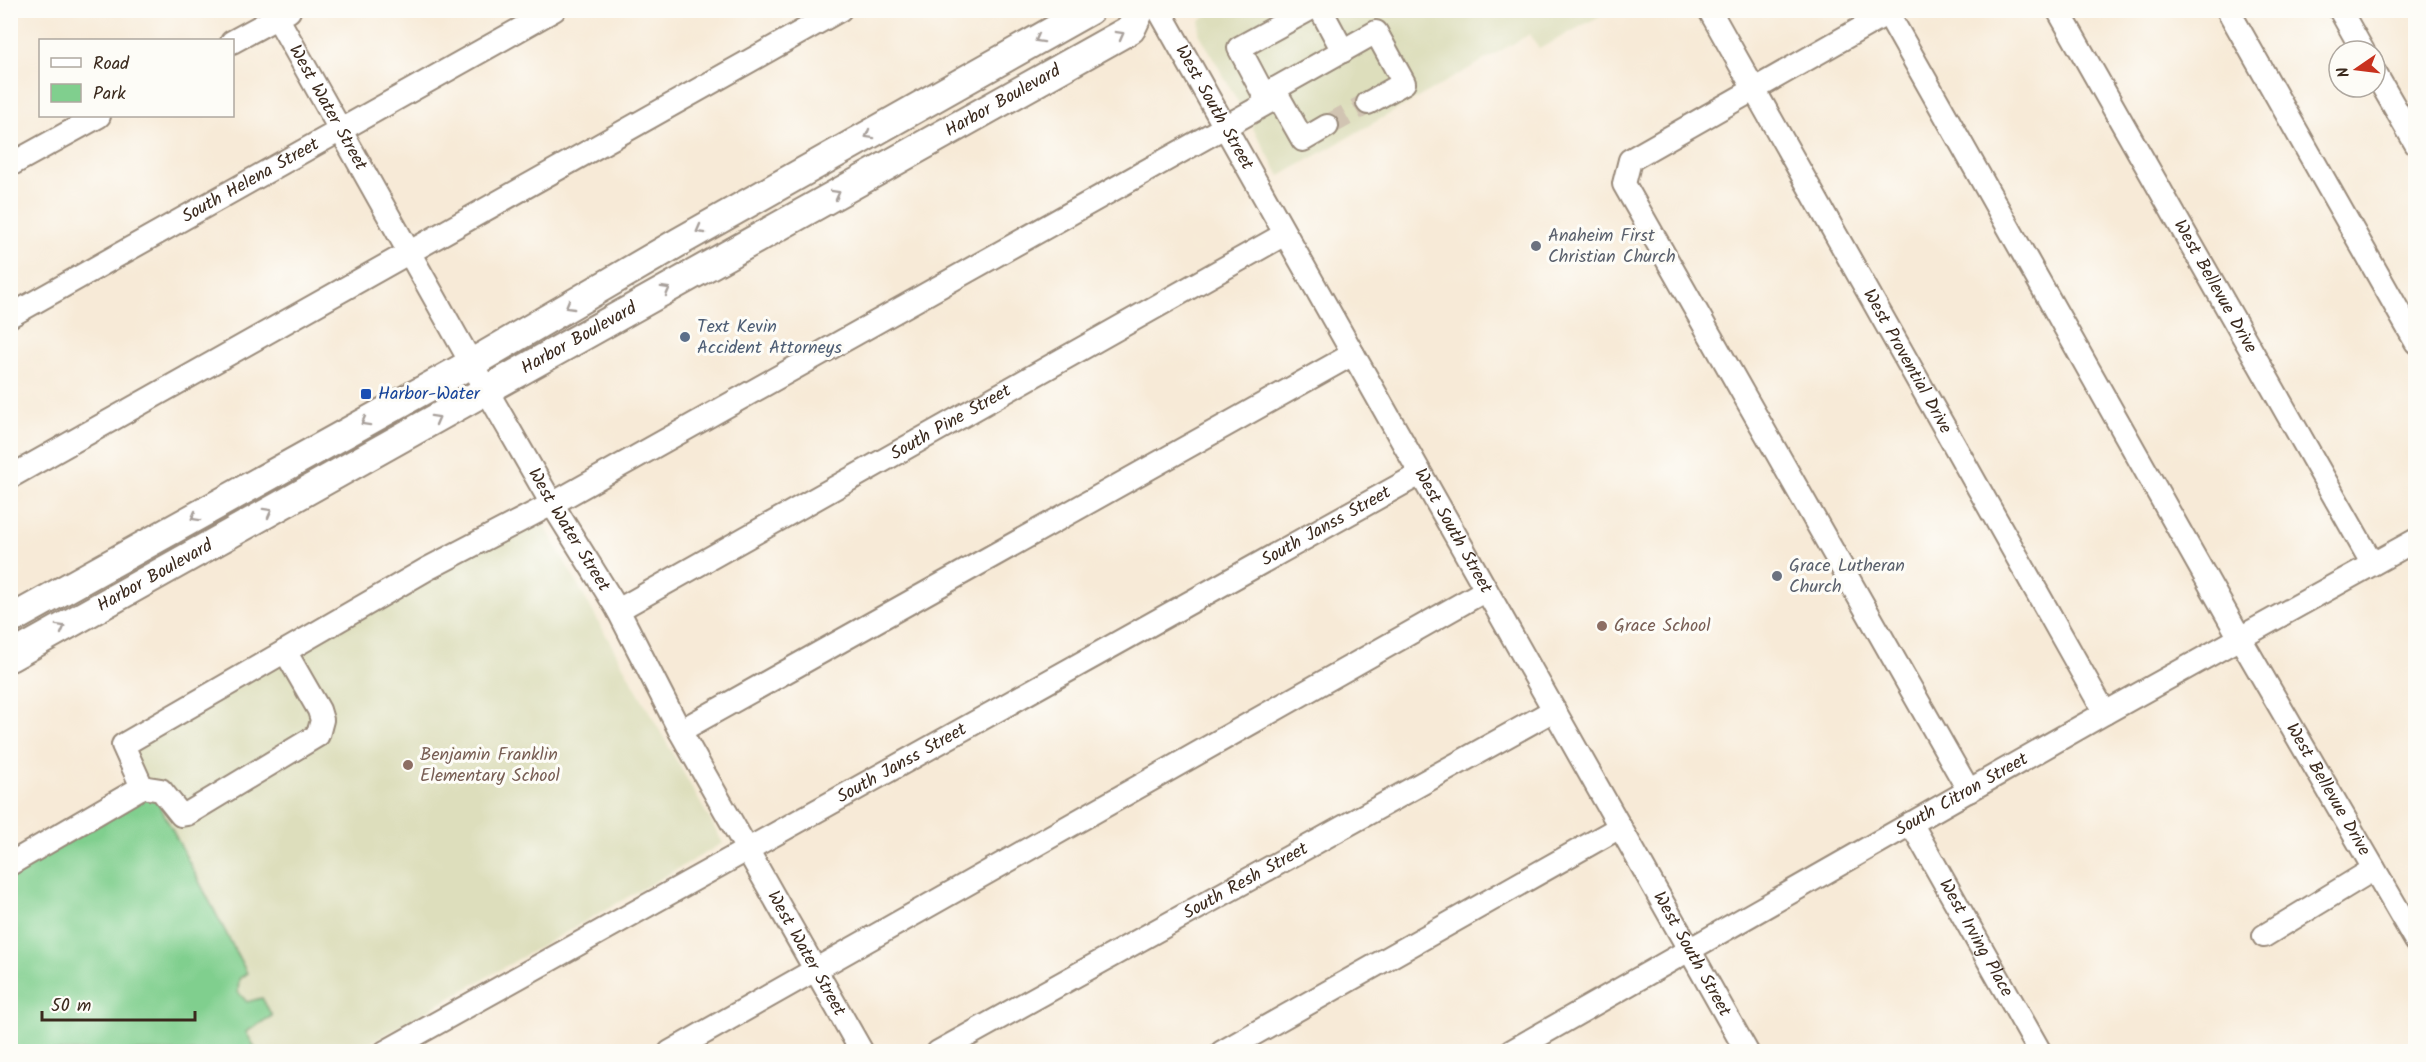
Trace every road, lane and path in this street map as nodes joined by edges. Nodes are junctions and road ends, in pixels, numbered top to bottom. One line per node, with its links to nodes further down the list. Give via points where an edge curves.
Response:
1 (554, 10): 24 (street, South Helena Street)
2 (840, 10): 28 (street)
3 (1090, 10): 32 (main road, Harbor Boulevard, one-way to 32)
4 (1140, 10): 33 (main road, Harbor Boulevard, one-way to 4, via 1131,28)
5 (1159, 10): 23 (street, West South Street)
6 (1308, 10): 18 (street, via 1239,48)
7 (1321, 10): 16 (street)
8 (2058, 10): 38 (street, West Bellevue Drive)
9 (2229, 10): 30 (street)
10 (2340, 10): 14 (street)
11 (1710, 11): 17 (street, West Provential Drive)
12 (1887, 12): 17 (street); 42 (street, West Bellevue Drive)
13 (280, 13): 15 (street); 24 (street, West Water Street)
14 (2356, 39)
15 (234, 41)
16 (1343, 51): 18 (street); 20 (street, via 1376,32 1404,82)
17 (1753, 90): 46 (street, West Provential Drive); 49 (street, via 1630,159 1624,184)
18 (1269, 92): 22 (street, via 1303,140); 23 (street, via 1269,102)
19 (2387, 94): 25 (street)
20 (1368, 104)
21 (97, 117): 26 (street)
22 (1327, 126)
23 (1224, 127): 27 (street, West South Street); 36 (street)
24 (341, 130): 28 (street, West Water Street); 29 (street, South Helena Street)
25 (2415, 144)
26 (10, 165)
27 (1285, 234): 31 (street, West South Street); 40 (street, South Pine Street)
28 (410, 253): 32 (street, West Water Street); 35 (street)
29 (10, 316)
30 (2415, 342)
31 (1353, 354): 34 (street, West South Street); 47 (street)
32 (472, 363): 33 (street, West Water Street); 41 (main road, Harbor Boulevard, one-way to 41)
33 (487, 391): 36 (street, West Water Street); 44 (main road, Harbor Boulevard, one-way to 33)
34 (1420, 474): 39 (street, West South Street); 52 (street, South Janss Street)
35 (10, 477)
36 (552, 504): 40 (street, West Water Street); 43 (street)
37 (2415, 540): 38 (street, South Citron Street)
38 (2372, 563): 42 (street, South Citron Street)
39 (1486, 590): 45 (street, West South Street); 58 (street)
40 (618, 610): 47 (street, West Water Street)
41 (10, 620)
42 (2240, 638): 46 (street, South Citron Street); 54 (street, West Bellevue Drive)
43 (285, 651): 48 (street, via 123,745); 48 (street, via 319,710 322,720 318,735 187,814 175,810 161,790)
44 (10, 657)
45 (1554, 710): 51 (street, West South Street); 62 (street, South Resh Street)
46 (2105, 712): 49 (street, South Citron Street)
47 (680, 731): 52 (street, West Water Street)
48 (142, 787): 53 (street)
49 (1969, 791): 50 (street, South Citron Street)
50 (1911, 823): 57 (street, South Citron Street); 66 (street, West Irving Place)
51 (1620, 827): 57 (street, West South Street); 63 (street)
52 (747, 849): 58 (street, West Water Street); 59 (street, South Janss Street)
53 (10, 864)
54 (2374, 869): 55 (street); 56 (street, West Bellevue Drive)
55 (2264, 936)
56 (2415, 941)
57 (1689, 949): 64 (street, South Citron Street); 65 (street, West South Street)
58 (816, 970): 60 (street); 61 (street, West Water Street)
59 (386, 1052)
60 (670, 1052)
61 (862, 1052)
62 (938, 1052)
63 (1222, 1052)
64 (1510, 1052)
65 (1747, 1052)
66 (2040, 1052)

